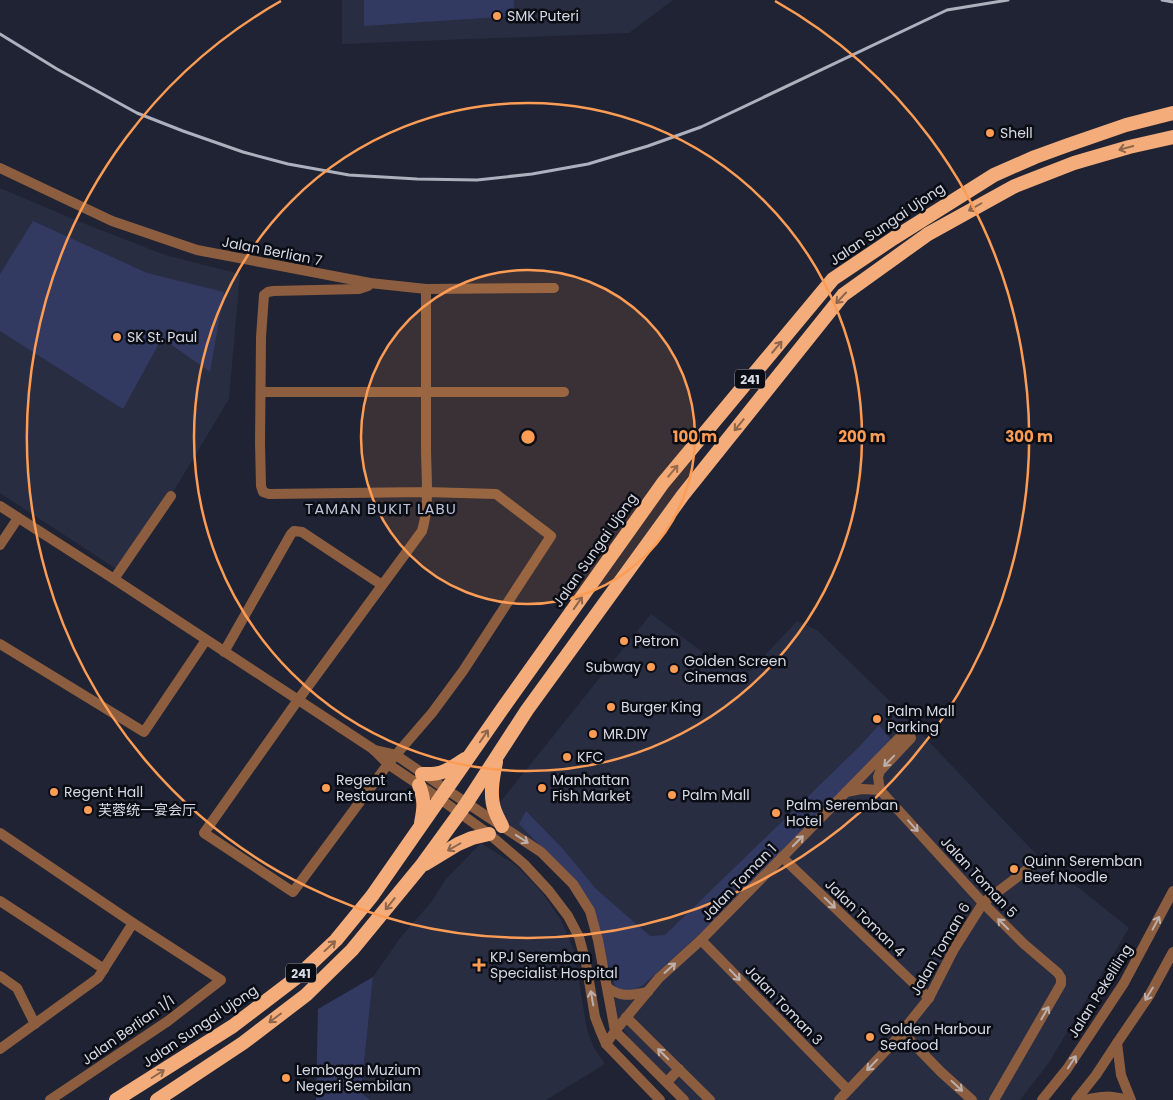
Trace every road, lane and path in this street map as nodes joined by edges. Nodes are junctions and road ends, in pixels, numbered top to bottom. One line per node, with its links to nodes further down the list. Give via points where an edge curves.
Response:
1 (1173, 113): 22 (highway, Jalan Sungai Ujong / 241, one-way to 1, via 663,483 833,280 994,175 1068,145)
2 (1173, 136): 24 (highway, 241, one-way to 24, via 1074,163 1015,186 928,234 843,295 683,495 527,710)
3 (0, 168): 4 (street, Jalan Berlian 7, via 112,222 197,250)
4 (370, 283): 6 (street, Jalan Berlian 7); 7 (street, via 358,289 273,290 264,295)
5 (554, 288): 6 (street, Jalan Berlian 7)
6 (426, 289): 8 (street)
7 (260, 392): 8 (street); 10 (street, via 260,486 263,492)
8 (426, 392): 9 (street); 10 (street)
9 (564, 392)
10 (426, 492): 16 (street, via 422,531); 23 (street, via 496,494 551,536 463,671)
11 (171, 496): 15 (street)
12 (0, 506): 13 (street)
13 (18, 518): 14 (street); 15 (street)
14 (0, 545)
15 (114, 579): 17 (street)
16 (382, 585): 19 (street, via 302,532 294,531); 20 (street)
17 (206, 640): 18 (street, via 144,732); 19 (street)
18 (0, 644)
19 (224, 652): 20 (street)
20 (298, 700): 21 (street); 25 (street, via 204,833 293,892)
21 (373, 750): 23 (street); 25 (street)
22 (471, 754): 26 (highway, via 444,772); 29 (highway, Jalan Sungai Ujong / 241)
23 (396, 755): 25 (street); 26 (street)
24 (496, 758): 30 (highway, 241); 31 (highway, via 492,796 494,810)
25 (388, 764): 26 (street)
26 (420, 779): 29 (street); 32 (highway, via 424,799)
27 (880, 790): 28 (street); 28 (street, Jalan Toman 1, one-way to 27, via 908,735 880,770); 40 (street, Jalan Toman 5, one-way to 40)
28 (846, 792): 35 (street, Jalan Toman 1, one-way to 28)
29 (444, 795): 30 (street); 32 (highway, Jalan Sungai Ujong / 241)
30 (463, 808): 31 (street); 34 (street); 36 (highway, 241)
31 (502, 826): 46 (street, one-way to 46, via 541,852 573,884 590,911)
32 (420, 829): 60 (highway, Jalan Sungai Ujong / 241, one-way to 32, via 233,1026 296,978 336,940)
33 (0, 833): 41 (street)
34 (490, 834): 36 (highway, one-way to 36, via 458,844); 53 (street, one-way to 34, via 595,1017 579,937 568,916 530,871)
35 (782, 857): 42 (street, Jalan Toman 1); 48 (street, Jalan Toman 4, one-way to 48)
36 (421, 866): 61 (highway, 241, one-way to 61, via 352,950 306,994 243,1043)
37 (1032, 866): 40 (street, Jalan Toman 6)
38 (1173, 890): 68 (street, Jalan Pekeliling, one-way to 38, via 1067,1070 1124,983)
39 (0, 901): 44 (street)
40 (983, 903): 48 (street, Jalan Toman 6); 67 (street, Jalan Toman 5, one-way to 40, via 1061,984 1061,978)
41 (134, 923): 44 (street); 59 (street, Jalan Berlian 1/1, via 221,980)
42 (701, 940): 47 (street, Jalan Toman 1, one-way to 42); 58 (street, Jalan Toman 3, one-way to 58)
43 (1173, 952): 54 (street, one-way to 54)
44 (104, 969): 50 (street, via 98,978)
45 (0, 976): 50 (street, via 17,988)
46 (608, 988): 47 (street, via 624,996); 51 (street)
47 (648, 992): 49 (street, Jalan Toman 1)
48 (929, 998): 52 (street, Jalan Toman 6)
49 (626, 1017): 51 (street, Jalan Toman 1); 56 (street, one-way to 49)
50 (35, 1024): 55 (street)
51 (615, 1031): 53 (street, Jalan Toman 1); 57 (street)
52 (902, 1032): 58 (street, Jalan Toman 6, one-way to 58); 66 (street, one-way to 66)
53 (606, 1044): 62 (street)
54 (1117, 1044): 69 (street); 72 (street, via 1121,1075)
55 (0, 1049)
56 (679, 1069): 57 (street); 64 (street)
57 (667, 1082): 63 (street)
58 (848, 1090): 65 (street, Jalan Toman 6)
59 (50, 1100)
60 (116, 1100)
61 (157, 1100)
62 (660, 1100)
63 (684, 1100)
64 (710, 1100)
65 (839, 1100)
66 (972, 1100)
67 (994, 1100)
68 (1042, 1100)
69 (1076, 1100)
70 (1084, 1100): 71 (street, via 1114,1096)
71 (1127, 1100)
72 (1131, 1100)

